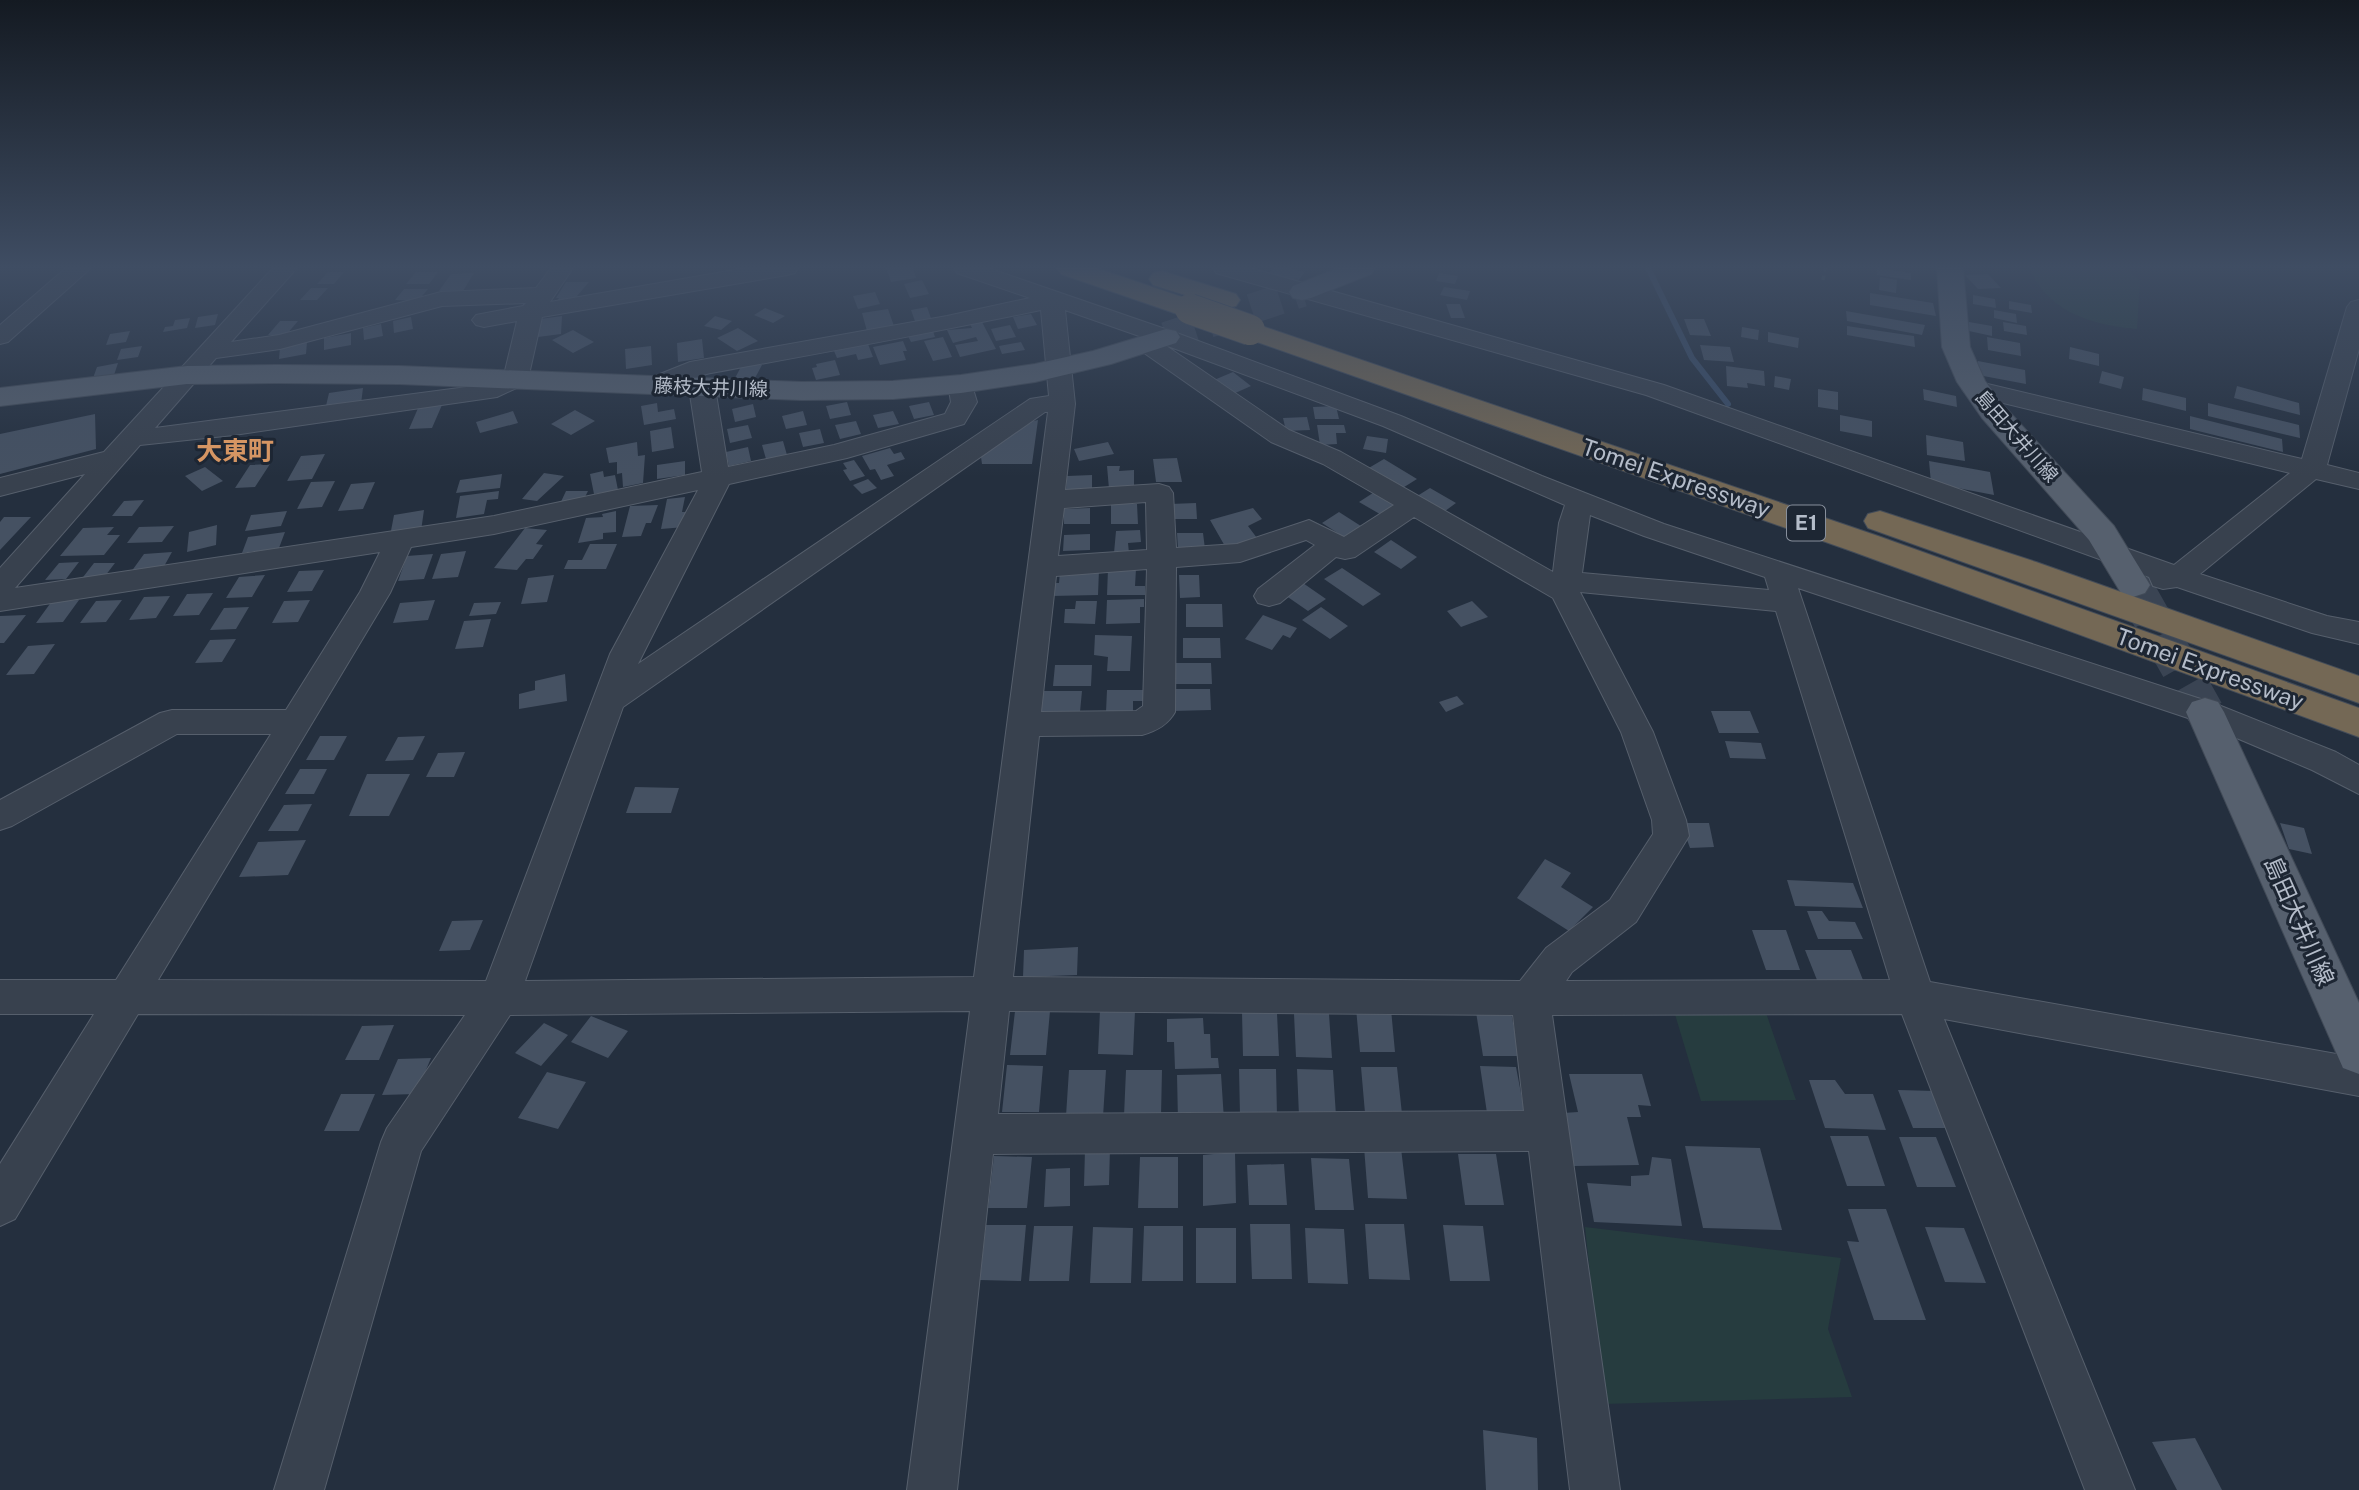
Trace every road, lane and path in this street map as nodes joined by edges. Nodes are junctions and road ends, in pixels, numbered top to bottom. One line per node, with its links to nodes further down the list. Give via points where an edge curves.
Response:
1 (222, 338): 13 (street)
2 (297, 338): 13 (street)
3 (528, 338): 16 (street)
4 (866, 338): 18 (street, via 690,369)
5 (1054, 338): 14 (street)
6 (1150, 338): 12 (street)
7 (1304, 338): 33 (highway, Tomei Expressway / E1)
8 (1310, 338): 37 (highway, Tomei Expressway / E1)
9 (1466, 338): 34 (street, via 1655,390)
10 (1955, 338): 20 (main road, 島田大井川線)
11 (2350, 338): 24 (street)
12 (1156, 340): 14 (main road, 藤枝大井川線); 29 (street, via 1392,421); 30 (street, via 1280,436 1332,458)
13 (209, 352): 15 (street)
14 (1059, 368): 17 (main road, 藤枝大井川線); 22 (street)
15 (187, 375): 16 (main road, 藤枝大井川線, via 399,374); 21 (main road, 藤枝大井川線); 23 (street)
16 (516, 379): 18 (main road, 藤枝大井川線); 23 (street, via 488,392 234,427)
17 (961, 384): 19 (main road, 藤枝大井川線, via 893,390); 25 (street, via 964,402 955,419)
18 (654, 385): 19 (main road, 藤枝大井川線)
19 (702, 388): 25 (street)
20 (1975, 389): 24 (street); 34 (main road, 島田大井川線)
21 (0, 397)
22 (1062, 404): 28 (street); 48 (street, via 1039,404)
23 (122, 448): 27 (street); 40 (street)
24 (2312, 469): 26 (street); 38 (street)
25 (717, 480): 31 (street); 48 (street, via 626,654)
26 (2359, 481)
27 (0, 487)
28 (1049, 500): 35 (street, via 1159,493); 36 (street)
29 (1580, 501): 41 (street); 42 (street)
30 (1412, 506): 32 (street, via 1345,550); 41 (street)
31 (399, 541): 44 (street); 50 (street, via 376,593)
32 (1334, 544): 35 (street, via 1309,530 1240,553); 43 (street)
33 (1866, 544): 51 (highway, Tomei Expressway / E1); 53 (highway, via 2197,674)
34 (2117, 555): 38 (street); 39 (main road, 島田大井川線)
35 (1162, 559): 36 (street); 52 (street, via 1159,712 1142,723)
36 (1042, 567): 52 (street)
37 (2024, 570): 46 (highway); 47 (highway, Tomei Expressway / E1)
38 (2178, 577): 39 (street); 45 (street, via 2323,626)
39 (2133, 585)
40 (0, 587)
41 (1566, 587): 42 (street); 61 (street, via 1637,732 1671,836 1623,911 1559,960)
42 (1783, 587): 49 (street); 59 (street)
43 (1269, 596)
44 (0, 601)
45 (2359, 633)
46 (2359, 669)
47 (2359, 690)
48 (609, 700): 60 (street)
49 (2205, 712): 54 (street, via 2324,761); 62 (main road, 島田大井川線)
50 (296, 722): 55 (street, via 172,722); 58 (street)
51 (2359, 723)
52 (1023, 724): 56 (street)
53 (2359, 748)
54 (2359, 781)
55 (0, 816)
56 (990, 994): 60 (street); 61 (street); 65 (street)
57 (0, 997): 58 (street)
58 (127, 997): 60 (street); 66 (street)
59 (1915, 997): 61 (street); 63 (street); 70 (street)
60 (499, 998): 67 (street, via 402,1142)
61 (1530, 998): 64 (street)
62 (2359, 1053)
63 (2359, 1077)
64 (1548, 1131): 65 (street); 69 (street)
65 (974, 1134): 68 (street)
66 (0, 1204)
67 (299, 1490)
68 (932, 1490)
69 (1595, 1490)
70 (2110, 1490)

